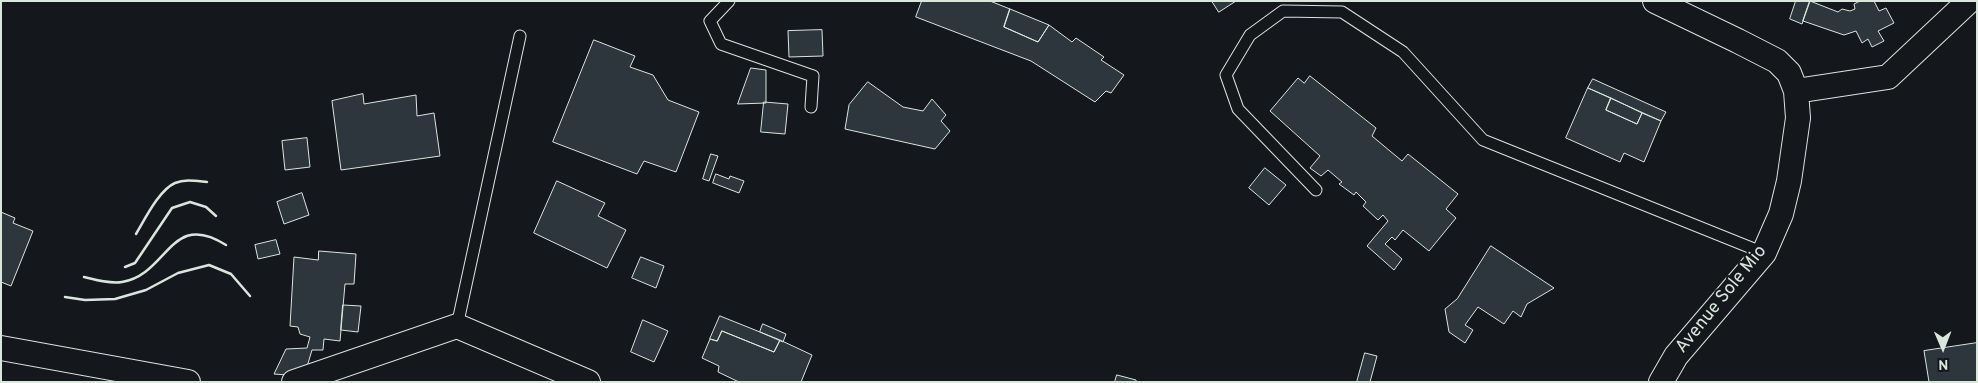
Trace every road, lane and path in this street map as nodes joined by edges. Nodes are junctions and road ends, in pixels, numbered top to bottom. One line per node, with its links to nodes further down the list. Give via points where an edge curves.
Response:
1 (729, 1): 6 (lane, via 710,21 720,44 814,76)
2 (1655, 1): 5 (street, Avenue Sole Mio, via 1777,62 1790,73)
3 (1969, 1): 5 (street, via 1888,77)
4 (520, 36): 9 (lane)
5 (1796, 91): 8 (street, Avenue Sole Mio, via 1798,118 1789,181)
6 (810, 107)
7 (1316, 190): 8 (lane, via 1238,109 1226,75 1250,35 1283,11 1342,12 1403,52 1483,140)
8 (1764, 253): 14 (street, Avenue Sole Mio, via 1676,356)
9 (457, 326): 12 (street); 13 (street)
10 (1, 348): 11 (street)
11 (188, 382)
12 (294, 382)
13 (588, 382)
14 (1661, 382)

